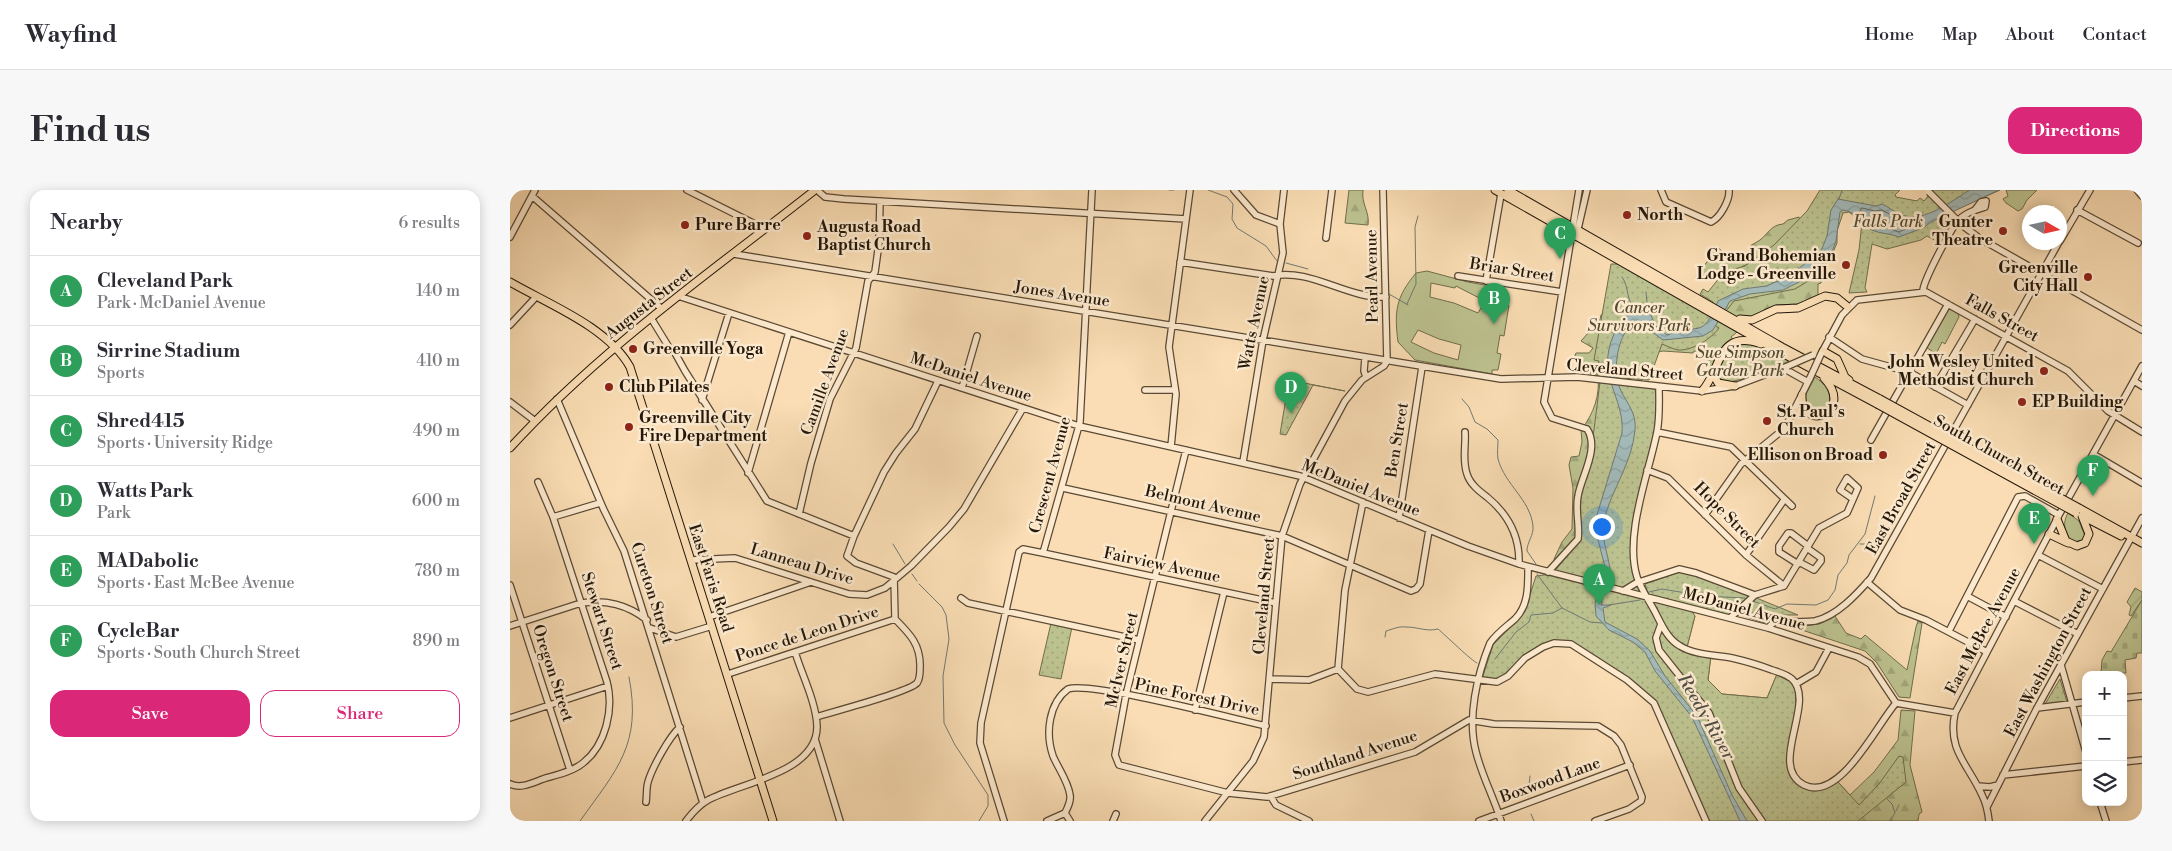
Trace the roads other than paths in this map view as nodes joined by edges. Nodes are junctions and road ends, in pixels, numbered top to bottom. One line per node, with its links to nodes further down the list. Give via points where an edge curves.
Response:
1 (687, 190): 26 (street)
2 (816, 190): 19 (street, via 825,197); 26 (main road, Augusta Street)
3 (1092, 190): 22 (street, Crescent Avenue)
4 (1190, 190): 23 (street)
5 (1234, 190): 24 (street, via 1256,214)
6 (1284, 190): 24 (street, Watts Avenue)
7 (1332, 190): 29 (street)
8 (1383, 190): 44 (street, Pearl Avenue)
9 (1579, 190): 27 (street)
10 (1587, 190): 27 (street)
11 (1661, 190): 12 (street, via 1666,202 1711,222 1717,219 1728,198)
12 (1728, 190)
13 (2090, 190): 21 (street, East Broad Street)
14 (2137, 190): 18 (street)
15 (1501, 191): 27 (main road, South Church Street); 38 (street)
16 (1928, 191): 34 (street, bridge, via 1979,238)
17 (534, 193): 28 (street); 47 (street)
18 (2142, 196)
19 (880, 201): 22 (street); 37 (street, Camille Avenue, via 879,243 875,272)
20 (1975, 210): 40 (street, via 1957,222 1926,278)
21 (2077, 210): 25 (street, East Broad Street); 30 (street)
22 (1091, 212): 23 (street); 48 (street, Crescent Avenue)
23 (1186, 219): 33 (street)
24 (1280, 224): 35 (street, Watts Avenue, via 1284,248)
25 (2067, 228)
26 (765, 229): 32 (main road, Augusta Street)
27 (1574, 232): 41 (street); 50 (main road, South Church Street)
28 (510, 237)
29 (1326, 238)
30 (2138, 243)
31 (2055, 250): 34 (street, East Broad Street)
32 (734, 254): 37 (street, Jones Avenue); 42 (main road, Augusta Street)
33 (1180, 262): 35 (street); 54 (street)
34 (2042, 273): 55 (street); 59 (street, East Broad Street)
35 (1278, 275): 44 (street, via 1303,277 1363,295); 60 (street, Watts Avenue)
36 (1458, 276): 38 (street, Briar Street)
37 (871, 277): 48 (street, Jones Avenue); 64 (street, Camille Avenue, via 856,348)
38 (1486, 281): 41 (street, Briar Street)
39 (510, 282): 43 (main road, East Faris Road)
40 (1923, 291): 45 (street, Falls Street); 46 (street, via 1857,300)
41 (1562, 292): 74 (street)
42 (678, 296): 47 (main road, Augusta Street); 49 (street, McDaniel Avenue)
43 (536, 297): 53 (street); 61 (main road, East Faris Road, via 589,327)
44 (1386, 297): 66 (street, Pearl Avenue)
45 (1948, 304): 52 (street, Falls Street); 70 (street)
46 (1848, 307): 50 (main road, via 1837,298 1825,296 1798,308 1772,310 1752,320); 58 (street)
47 (662, 310): 51 (main road, Augusta Street)
48 (1084, 312): 54 (street, Jones Avenue); 98 (street, Crescent Avenue)
49 (729, 313): 56 (street, McDaniel Avenue); 89 (street)
50 (1729, 317): 62 (main road, South Church Street); 86 (main road, South Church Street)
51 (651, 318): 61 (main road, Augusta Street); 89 (street)
52 (1974, 319): 59 (street, Falls Street); 81 (street)
53 (510, 325)
54 (1172, 325): 60 (street, Jones Avenue); 84 (street, via 1168,356)
55 (2142, 330)
56 (789, 332): 64 (street, McDaniel Avenue); 110 (street)
57 (977, 336): 82 (street)
58 (1829, 337): 63 (street); 70 (street, via 1867,361)
59 (2006, 337): 92 (street, East Broad Street); 96 (street, Falls Street, via 2068,371)
60 (1263, 340): 65 (street, Jones Avenue); 108 (street, Watts Avenue)
61 (616, 347): 88 (main road, Augusta Street); 139 (main road, East Faris Road, via 630,367)
62 (1780, 352): 71 (main road, via 1754,342 1738,342 1720,355); 72 (main road, South Church Street)
63 (1822, 352): 69 (street, Cleveland Street, bridge); 75 (street, bridge); 86 (main road, via 1837,359 1845,377)
64 (852, 353): 76 (street, McDaniel Avenue); 122 (street, Camille Avenue, via 824,416)
65 (1364, 358): 66 (street, Jones Avenue); 73 (street)
66 (1387, 361): 68 (street, Cleveland Street); 73 (street, Cleveland Street)
67 (2142, 366): 77 (street, East McBee Avenue)
68 (1422, 367): 74 (street, Cleveland Street, via 1501,379); 126 (street, Ben Street)
69 (1785, 367): 75 (street); 79 (street, Cleveland Street)
70 (1909, 372): 81 (street); 102 (street)
71 (1712, 374): 79 (main road, via 1718,383); 85 (main road)
72 (1821, 374): 90 (main road, South Church Street); 94 (main road, via 1834,394 1833,408 1820,416)
73 (1366, 377): 111 (street, Cleveland Street, via 1348,396)
74 (1547, 378): 78 (street, Cleveland Street, via 1600,379); 144 (street, via 1544,402 1550,415 1587,429 1590,440 1588,464 1576,506 1578,539)
75 (1809, 380): 87 (street)
76 (938, 381): 82 (street, McDaniel Avenue); 130 (street, via 915,430 889,462)
77 (2134, 381): 80 (street); 96 (street, East McBee Avenue)
78 (1659, 386): 85 (street, Cleveland Street); 100 (street)
79 (1735, 386): 85 (street, Cleveland Street)
80 (2142, 386)
81 (1935, 387): 92 (street)
82 (962, 388): 93 (street, McDaniel Avenue)
83 (1145, 390): 84 (street)
84 (1176, 390): 103 (street)
85 (1702, 391)
86 (1866, 391): 90 (main road, South Church Street)
87 (1802, 395): 94 (main road); 95 (street)
88 (557, 399): 97 (main road, Augusta Street); 118 (street, Cureton Street)
89 (702, 400): 110 (street)
90 (1878, 401): 121 (main road, South Church Street, bridge)
91 (510, 402): 97 (street)
92 (1968, 405): 149 (street, East Broad Street, via 1880,565)
93 (1023, 408): 98 (street, McDaniel Avenue); 146 (street, Lanneau Drive, via 964,509)
94 (1805, 411): 95 (main road)
95 (1794, 412): 107 (street, via 1785,428)
96 (2114, 416): 101 (street, Falls Street); 106 (street, East McBee Avenue)
97 (535, 421): 104 (main road, Augusta Street)
98 (1079, 426): 103 (street, McDaniel Avenue); 114 (street, Crescent Avenue)
99 (1465, 432): 141 (street, via 1466,473 1514,529)
100 (1657, 432): 107 (street, via 1729,446); 109 (street)
101 (2142, 432)
102 (1871, 440)
103 (1171, 447): 105 (street, McDaniel Avenue)
104 (510, 448)
105 (1186, 450): 108 (street, McDaniel Avenue); 120 (street, McIver Street)
106 (2093, 454): 113 (street); 125 (street, East McBee Avenue)
107 (1745, 461): 116 (street); 123 (street)
108 (1243, 462): 111 (street, McDaniel Avenue)
109 (1646, 470): 123 (street, Hope Street, via 1668,478); 148 (street, via 1635,542 1636,571)
110 (748, 473): 122 (street, via 767,501)
111 (1303, 477): 117 (street, McDaniel Avenue); 131 (street, Cleveland Street)
112 (538, 482): 124 (street, Stewart Street)
113 (2142, 483)
114 (1063, 488): 120 (street, Belmont Avenue); 136 (street, Crescent Avenue)
115 (1853, 499): 135 (street, via 1847,513 1820,528)
116 (1784, 500): 119 (street); 137 (street)
117 (1363, 502): 126 (street, McDaniel Avenue); 142 (street)
118 (600, 503): 124 (street); 167 (street, Cureton Street, via 624,551)
119 (1792, 506)
120 (1172, 511): 131 (street, Belmont Avenue); 145 (street, McIver Street)
121 (2079, 512): 132 (main road, South Church Street); 133 (main road, via 2089,534 2087,541 2077,546)
122 (799, 514): 130 (street)
123 (1705, 514): 137 (street, Hope Street)
124 (553, 517): 160 (street, Stewart Street)
125 (2058, 517): 129 (street, East McBee Avenue); 133 (main road); 156 (street, via 2025,496 2018,497)
126 (1399, 518): 128 (street, McDaniel Avenue)
127 (2142, 518): 132 (street, East Washington Street)
128 (1429, 530): 141 (street, McDaniel Avenue); 142 (street, Belmont Avenue, via 1420,584 1416,590 1408,590)
129 (2049, 534): 133 (main road); 138 (street, East McBee Avenue)
130 (854, 536): 146 (street, via 848,558)
131 (1282, 536): 142 (street, Belmont Avenue); 161 (street, Cleveland Street)
132 (2132, 538): 134 (main road, South Church Street); 152 (street, East Washington Street)
133 (2068, 544)
134 (2142, 544)
135 (1808, 547): 140 (street); 140 (street, via 1821,561 1814,570); 140 (street, via 1791,532 1779,546 1779,552)
136 (1043, 553): 145 (street, Fairview Avenue); 162 (street, Crescent Avenue, via 1021,549)
137 (1746, 555): 151 (street, Hope Street)
138 (2038, 555): 152 (street); 159 (street, East McBee Avenue)
139 (691, 560): 147 (street, Lanneau Drive, via 735,558); 163 (main road, East Faris Road)
140 (1798, 563): 151 (street)
141 (1519, 564): 143 (street, McDaniel Avenue)
142 (1351, 565): 181 (street)
143 (1528, 567): 144 (street, McDaniel Avenue); 184 (street, via 1524,605 1490,643)
144 (1548, 572): 153 (street, McDaniel Avenue)
145 (1155, 577): 154 (street, Fairview Avenue); 176 (street, McIver Street)
146 (896, 580): 147 (street, Lanneau Drive, via 881,590 863,595); 166 (street)
147 (811, 582): 163 (street)
148 (1640, 582): 153 (street); 155 (street, via 1679,569); 157 (street)
149 (1867, 582): 173 (street, East Broad Street, via 1826,617 1814,621 1775,621); 174 (street, via 1900,610)
150 (510, 585): 168 (street, Oregon Street)
151 (1784, 586): 155 (street)
152 (2103, 589): 175 (street, East Washington Street)
153 (1621, 591): 157 (street, McDaniel Avenue)
154 (1224, 592): 161 (street, Fairview Avenue); 195 (street)
155 (1755, 595): 165 (street)
156 (1967, 596): 164 (street); 174 (street)
157 (1646, 597): 165 (street, McDaniel Avenue); 169 (street)
158 (961, 598): 162 (street, via 968,603)
159 (2014, 601): 164 (street, East McBee Avenue); 175 (street)
160 (581, 603): 167 (street, via 622,604); 168 (street); 186 (street, Stewart Street)
161 (1276, 604): 183 (street, Cleveland Street)
162 (1006, 610): 176 (street); 226 (street, Crescent Avenue, via 980,731 983,753)
163 (709, 617): 171 (main road, East Faris Road)
164 (2006, 617): 179 (street, East McBee Avenue)
165 (1730, 618): 173 (street, McDaniel Avenue)
166 (895, 619): 178 (street, Ponce de Leon Drive); 197 (street, via 913,636 917,645 918,682)
167 (647, 620): 172 (street, Cureton Street)
168 (522, 622): 170 (street); 193 (street, Oregon Street)
169 (1661, 624): 185 (street, via 1682,647 1761,666 1788,677); 236 (street, via 1656,638 1660,650 1709,713 1739,788)
170 (510, 626)
171 (712, 626): 172 (street, via 676,637); 182 (main road, East Faris Road)
172 (650, 628): 201 (street, Cureton Street)
173 (1768, 628): 177 (street, McDaniel Avenue)
174 (1948, 631): 179 (street)
175 (2078, 634): 180 (street, East Washington Street)
176 (1140, 640): 187 (street, McIver Street)
177 (1830, 648): 185 (street, via 1816,672); 190 (street, McDaniel Avenue, via 1866,661)
178 (795, 652): 182 (street, Ponce de Leon Drive); 197 (street)
179 (1987, 652): 196 (street, East McBee Avenue)
180 (2060, 665): 192 (street); 194 (street, East Washington Street)
181 (1338, 669): 183 (street, via 1309,680); 184 (street, via 1352,684 1368,692 1435,674)
182 (728, 674): 210 (main road, East Faris Road)
183 (1270, 679): 200 (street, Cleveland Street)
184 (1479, 681): 199 (street); 235 (street, via 1494,683 1505,678 1532,653 1549,644 1577,646 1654,703)
185 (1796, 684): 190 (street, via 1798,716 1790,764 1796,779 1812,787 1820,788 1839,778)
186 (608, 686): 193 (street); 208 (street, Stewart Street, via 610,710 601,738 584,762)
187 (1126, 695): 195 (street, Pine Forest Drive); 214 (street, McIver Street, via 1115,756 1119,765); 220 (street, Pine Forest Drive, via 1072,687 1063,692 1054,706 1050,743 1070,794)
188 (2142, 696): 189 (street)
189 (2127, 698)
190 (1896, 703): 196 (street)
191 (2082, 703): 192 (street)
192 (2072, 704): 194 (street); 202 (street)
193 (548, 705): 198 (street); 208 (street, Oregon Street)
194 (2037, 708): 209 (street, East Washington Street)
195 (1195, 710): 200 (street, Pine Forest Drive)
196 (1955, 713): 213 (street, East McBee Avenue, via 1954,744)
197 (816, 717): 203 (street)
198 (510, 718)
199 (1472, 719): 206 (street, via 1494,724 1598,726 1618,740); 215 (street, Southland Avenue, via 1415,752); 222 (street, via 1476,753)
200 (1266, 726): 214 (street, Cleveland Street, via 1255,757)
201 (680, 727): 216 (street, via 651,774); 217 (street, Cureton Street)
202 (2082, 738)
203 (815, 739): 210 (street, via 800,760); 225 (street)
204 (2142, 760): 205 (street)
205 (2127, 762)
206 (1630, 765): 222 (street, Boxwood Lane); 234 (street, via 1641,801 1629,810)
207 (2082, 766): 209 (street)
208 (570, 770): 211 (street, via 525,785)
209 (2003, 775): 212 (street, East Washington Street)
210 (760, 780): 217 (street); 224 (main road, East Faris Road)
211 (510, 784)
212 (1998, 784): 213 (street); 219 (street, East Washington Street)
213 (1978, 786): 219 (street, East McBee Avenue)
214 (1228, 793): 215 (street); 230 (street, Cleveland Street)
215 (1271, 797): 231 (street, via 1276,805)
216 (646, 802)
217 (703, 803): 223 (street)
218 (2101, 806): 238 (street)
219 (1987, 808): 237 (street)
220 (1065, 813): 227 (street); 228 (street)
221 (1116, 814): 229 (street)
222 (1499, 814): 232 (street, Boxwood Lane); 233 (street)
223 (686, 821)
224 (773, 821)
225 (840, 821)
226 (1004, 821)
227 (1047, 821)
228 (1070, 821)
229 (1113, 821)
230 (1205, 821)
231 (1308, 821)
232 (1479, 821)
233 (1501, 821)
234 (1595, 821)
235 (1706, 821)
236 (1762, 821)
237 (1989, 821)
238 (2106, 821)

